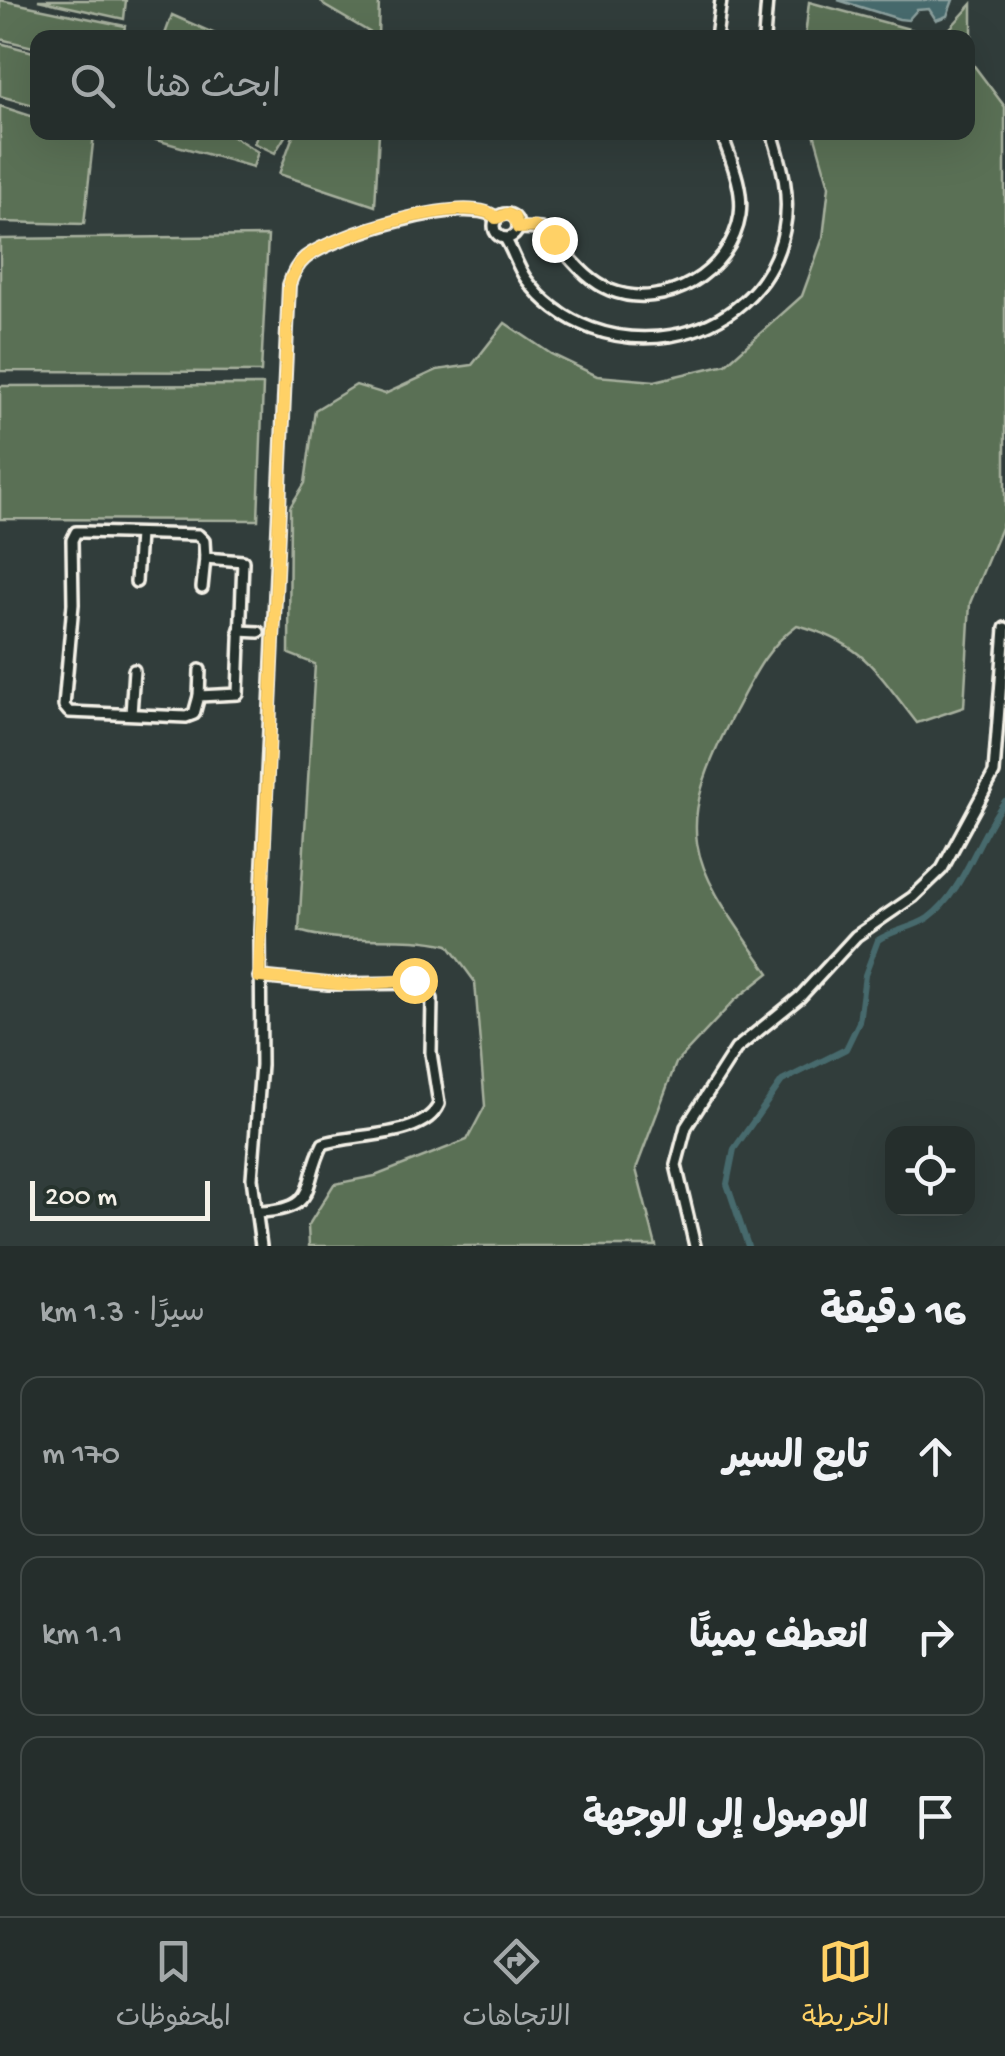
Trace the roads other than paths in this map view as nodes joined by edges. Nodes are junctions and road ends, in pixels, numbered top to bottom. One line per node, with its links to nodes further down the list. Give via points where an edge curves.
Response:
1 (721, 0): 3 (street)
2 (767, 0): 4 (street)
3 (717, 30)
4 (765, 30)
5 (724, 140): 8 (street, via 740,213 718,263 696,280 658,295 620,293 597,284 541,230)
6 (774, 140): 9 (street, via 787,188 780,246 750,295 718,321 657,340 601,334 532,286)
7 (496, 218): 8 (street, via 511,215); 9 (street, via 494,229); 21 (street, via 464,208 339,240 304,259 289,285)
8 (518, 228): 9 (street)
9 (505, 238)
10 (139, 534): 11 (street, via 198,535); 12 (street); 20 (street, via 72,536 65,679 69,712)
11 (205, 558): 13 (street); 15 (street, via 245,564)
12 (136, 582)
13 (202, 588)
14 (1005, 628): 24 (street, via 994,774 942,869 856,936 800,997 736,1049 686,1127 676,1165)
15 (239, 632): 16 (street); 19 (street, via 238,694)
16 (259, 632)
17 (134, 670): 20 (street)
18 (200, 670): 19 (street)
19 (199, 696): 20 (street, via 186,718)
20 (131, 714)
21 (259, 977): 22 (street, via 252,1178); 22 (street, via 423,983 432,999 430,1046 439,1104 431,1116 382,1135 323,1144 301,1201)
22 (259, 1212): 23 (street)
23 (261, 1246)
24 (695, 1246)

